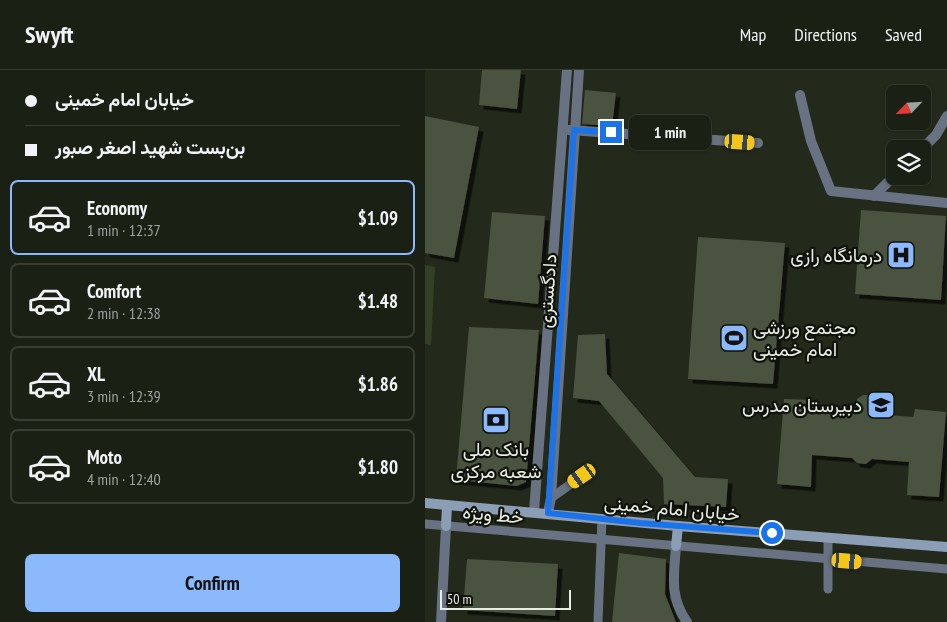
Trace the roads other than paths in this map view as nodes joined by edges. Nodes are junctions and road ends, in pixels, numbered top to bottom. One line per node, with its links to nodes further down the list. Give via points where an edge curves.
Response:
1 (567, 70): 5 (street)
2 (579, 70): 6 (street, دادگستری)
3 (800, 95): 10 (street, via 811,141 831,191)
4 (947, 116): 7 (street)
5 (563, 129): 6 (street); 12 (street)
6 (574, 130): 8 (street); 13 (street, دادگستری)
7 (931, 140)
8 (759, 143)
9 (886, 185): 10 (street)
10 (874, 196): 11 (street)
11 (947, 203)
12 (548, 325): 13 (street); 18 (street)
13 (562, 327): 15 (street, دادگستری)
14 (582, 476): 15 (lane)
15 (551, 498): 19 (street, دادگستری)
16 (425, 503): 17 (main road, خیابان امام خمینی)
17 (447, 505): 18 (main road, خیابان امام خمینی); 22 (main road)
18 (534, 512): 19 (main road, خیابان امام خمینی)
19 (548, 513): 20 (main road, خیابان امام خمینی)
20 (602, 519): 23 (main road, خیابان امام خمینی); 25 (lane)
21 (425, 524): 22 (lane, خط ویژه)
22 (446, 526): 25 (lane, خط ویژه); 31 (street)
23 (678, 526): 24 (main road, خیابان امام خمینی); 26 (main road)
24 (828, 538): 27 (main road, خیابان امام خمینی); 28 (lane)
25 (601, 540): 26 (lane, خط ویژه); 32 (lane)
26 (676, 546): 28 (lane, خط ویژه); 33 (street, via 673,593 679,612)
27 (947, 547)
28 (828, 559): 29 (lane, خط ویژه); 30 (lane)
29 (947, 569)
30 (828, 589)
31 (441, 622)
32 (598, 622)
33 (687, 622)

